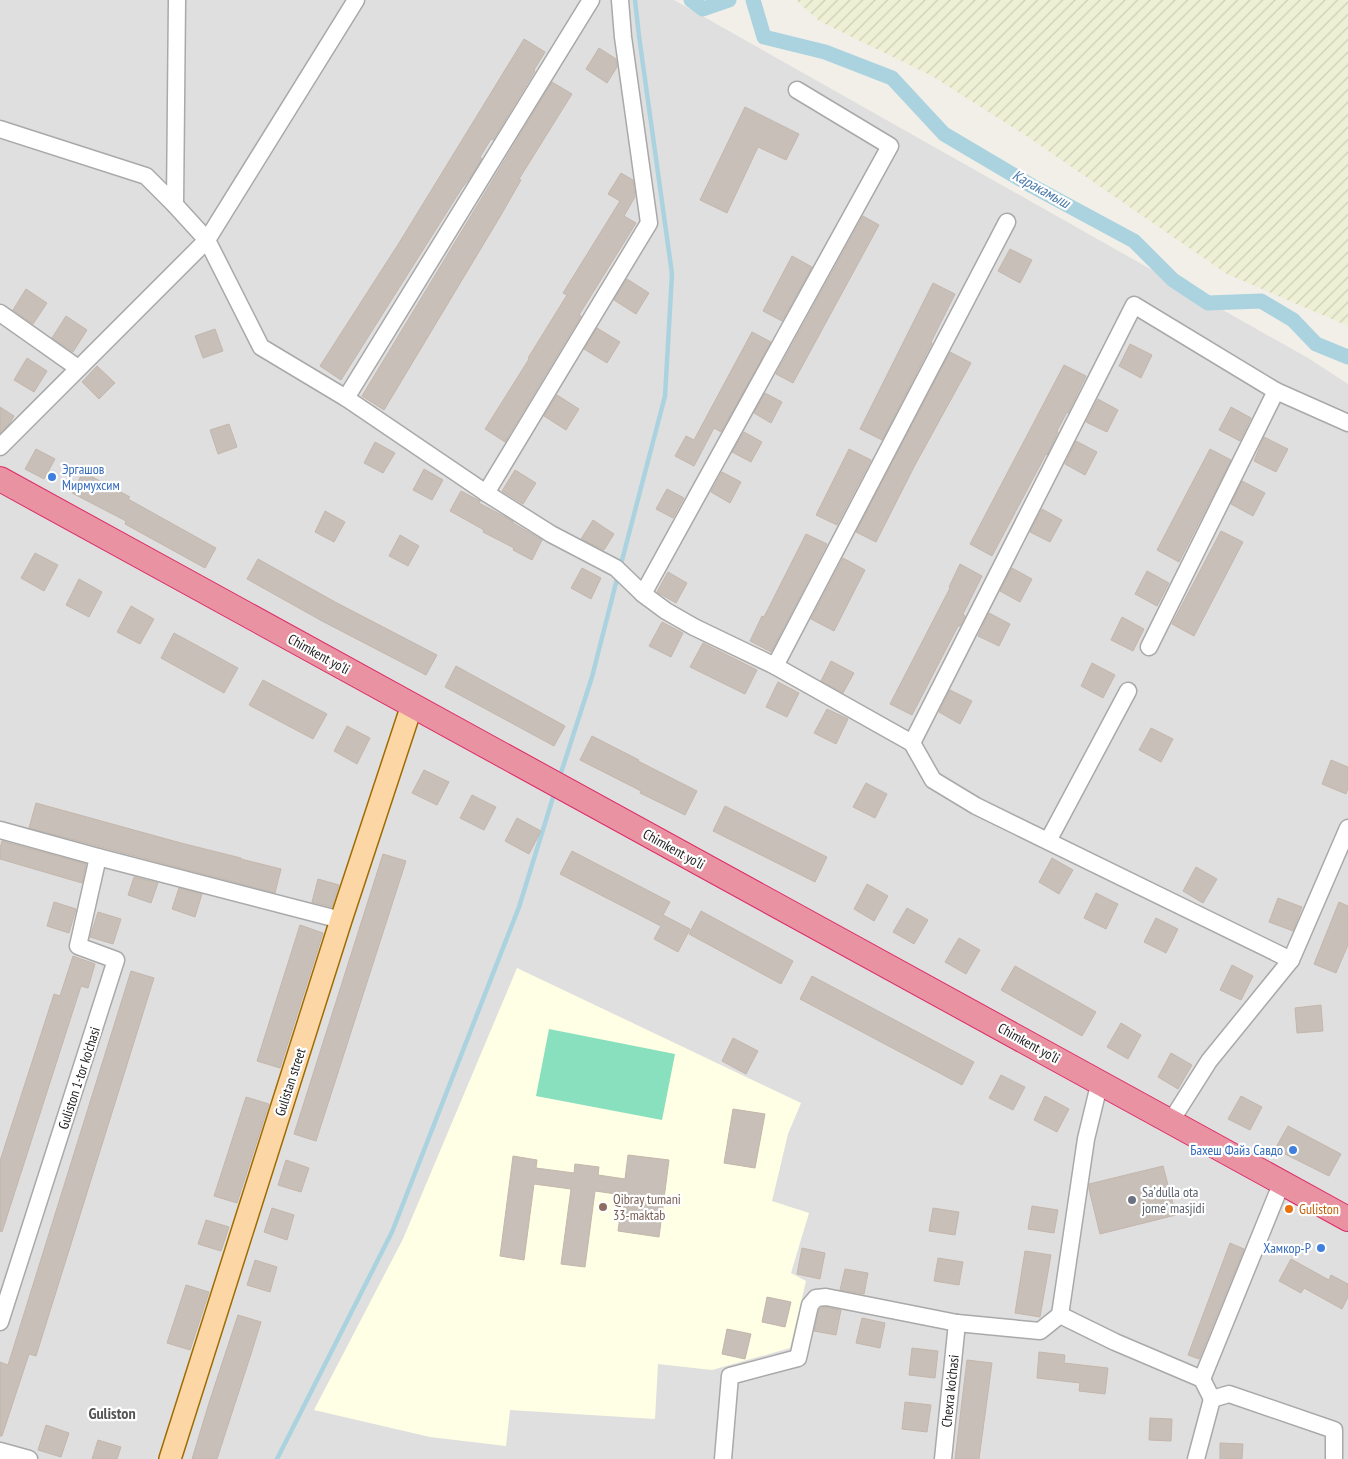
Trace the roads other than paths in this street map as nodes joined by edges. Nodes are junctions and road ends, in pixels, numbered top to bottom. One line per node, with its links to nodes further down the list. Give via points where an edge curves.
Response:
1 (177, 0): 7 (street)
2 (356, 0): 9 (street)
3 (591, 0): 13 (street)
4 (620, 0): 17 (street, via 648,224)
5 (797, 90): 18 (street, via 890,146)
6 (0, 128): 7 (street, via 146,176)
7 (175, 205): 9 (street)
8 (1007, 222): 20 (street)
9 (207, 240): 11 (street); 13 (street, via 261,347)
10 (0, 313): 11 (street)
11 (78, 368): 15 (street)
12 (1276, 391): 14 (street); 19 (street); 23 (street, via 1134,305)
13 (346, 398): 17 (street)
14 (1348, 423)
15 (0, 447)
16 (0, 479): 22 (highway, Chimkent yo‘li)
17 (486, 493): 18 (street, via 551,534 616,568)
18 (643, 594): 20 (street, via 694,627)
19 (1149, 647)
20 (775, 666): 23 (street)
21 (1128, 691): 26 (street)
22 (412, 705): 28 (main road, Gulistan street); 30 (highway, Chimkent yo‘li)
23 (912, 743): 26 (street, via 933,780 976,806)
24 (1348, 828): 29 (street)
25 (0, 830): 27 (street)
26 (1048, 841): 29 (street)
27 (98, 857): 28 (street); 35 (street, Guliston 1-tor ko'chasi, via 78,946 116,960)
28 (341, 920): 41 (main road, Gulistan street)
29 (1291, 960): 31 (street, via 1208,1061)
30 (1100, 1082): 31 (highway, Chimkent yo‘li); 34 (street, via 1086,1139)
31 (1172, 1122): 32 (highway, Chimkent yo‘li)
32 (1282, 1182): 33 (highway, Chimkent yo‘li); 37 (street)
33 (1348, 1219)
34 (1060, 1315): 36 (street, via 1040,1331); 37 (street)
35 (0, 1322)
36 (958, 1323): 42 (street, via 826,1296 816,1298 810,1305 798,1358 730,1376); 43 (street, Chexra ko'chasi)
37 (1202, 1379): 38 (street)
38 (1212, 1399): 44 (street); 45 (street, via 1229,1394 1334,1430)
39 (0, 1451): 40 (street)
40 (29, 1459)
41 (170, 1459)
42 (723, 1459)
43 (943, 1459)
44 (1196, 1459)
45 (1334, 1459)

